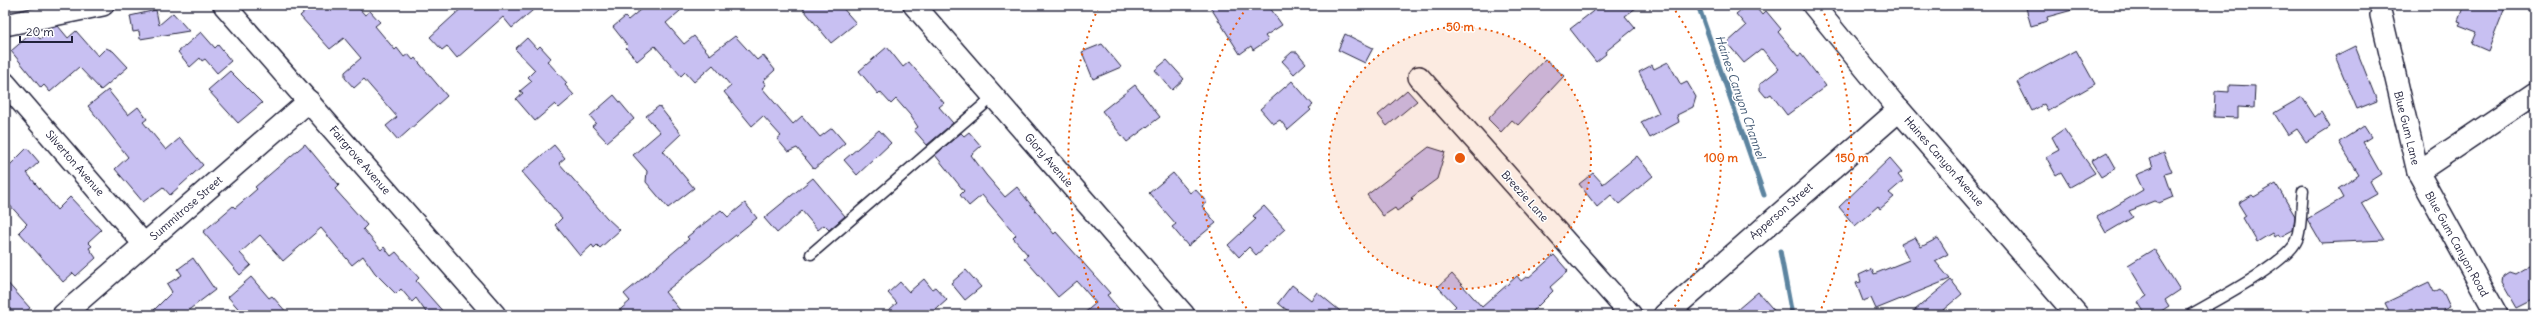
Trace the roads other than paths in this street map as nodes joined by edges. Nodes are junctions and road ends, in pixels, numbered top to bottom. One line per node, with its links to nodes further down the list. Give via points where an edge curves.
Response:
1 (104, 5): 6 (street)
2 (224, 5): 11 (street, Fairgrove Avenue)
3 (914, 5): 10 (street, Glory Avenue)
4 (1813, 5): 12 (street, Haines Canyon Avenue)
5 (2381, 15): 13 (street, Blue Gum Lane)
6 (5, 25)
7 (1419, 77): 20 (street, Breezie Lane)
8 (5, 83): 15 (street, Silverton Avenue)
9 (2535, 93): 13 (street, Blue Gum Lane)
10 (994, 96): 16 (lane); 19 (street, Glory Avenue)
11 (309, 101): 15 (street, Summitrose Street); 18 (street, Fairgrove Avenue)
12 (1900, 110): 21 (street, Apperson Street, via 1753,235); 22 (street, Haines Canyon Avenue)
13 (2418, 172): 24 (street, Blue Gum Canyon Road)
14 (2303, 191): 23 (lane, via 2297,240 2288,251 2276,263)
15 (144, 244): 17 (street, Summitrose Street)
16 (811, 254)
17 (63, 315)
18 (496, 315)
19 (1184, 315)
20 (1631, 315)
21 (1665, 315)
22 (2077, 315)
23 (2190, 315)
24 (2497, 315)

